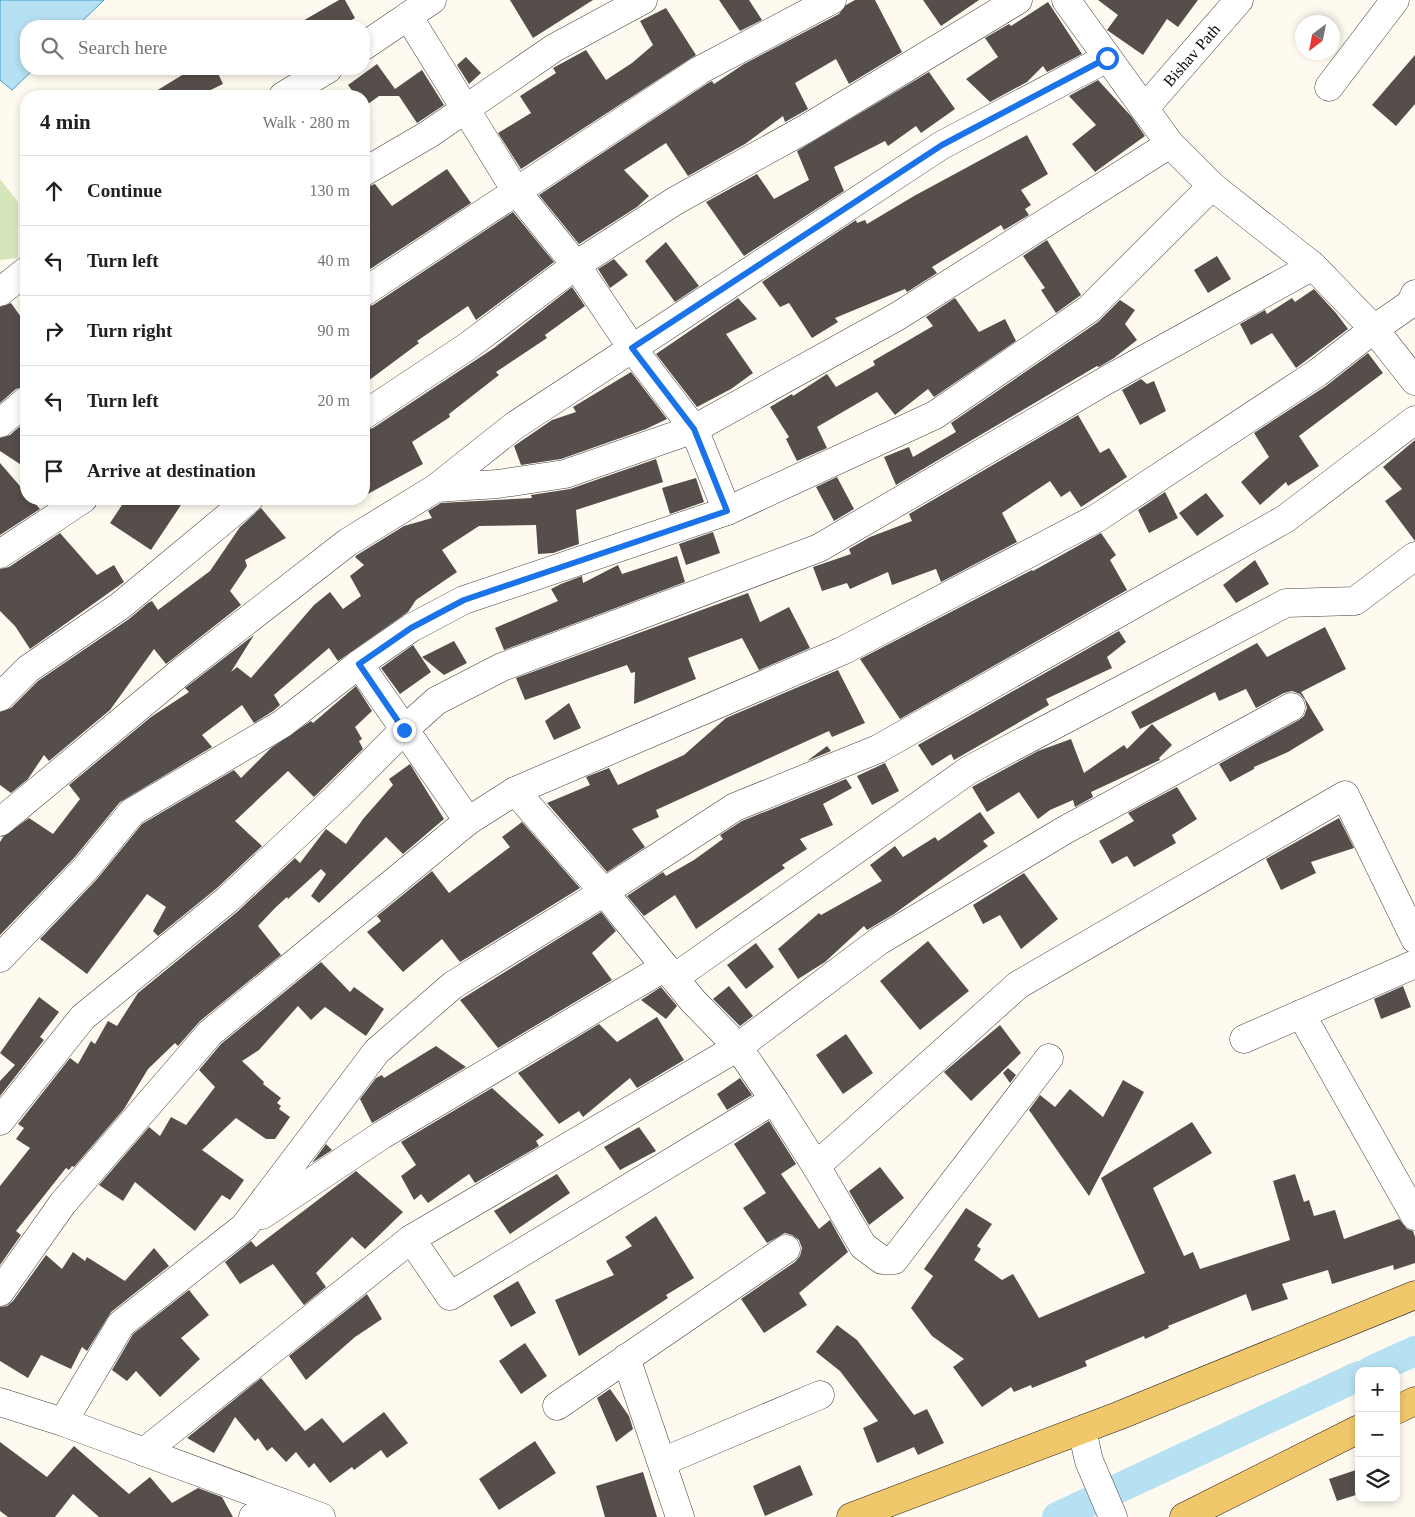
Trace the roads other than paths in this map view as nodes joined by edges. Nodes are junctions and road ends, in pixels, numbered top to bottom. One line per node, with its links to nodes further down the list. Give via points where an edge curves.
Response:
1 (432, 0): 8 (street)
2 (643, 0): 15 (street, via 554,48)
3 (832, 0): 19 (street, via 700,70)
4 (1018, 0): 20 (street, via 807,128 675,201)
5 (1066, 0): 10 (street)
6 (1239, 0): 14 (street, Bishav Path)
7 (1395, 0): 12 (street)
8 (408, 16): 9 (street); 15 (street)
9 (370, 42)
10 (1107, 58): 14 (street); 27 (street, via 942,145)
11 (318, 75): 13 (street)
12 (1329, 87)
13 (294, 90)
14 (1144, 108): 16 (street)
15 (464, 110): 17 (street); 19 (street)
16 (1170, 144): 18 (street); 33 (street, via 898,316)
17 (370, 168)
18 (1212, 186): 21 (street); 37 (street, via 1089,309 935,415)
19 (516, 191): 20 (street); 23 (street)
20 (576, 265): 27 (street); 30 (street, via 468,346)
21 (1313, 266): 26 (street); 43 (street, via 1105,381 819,548 502,667 436,701)
22 (20, 276): 24 (street)
23 (370, 288)
24 (0, 292)
25 (1415, 294): 26 (street, via 1410,304)
26 (1374, 329): 28 (street); 44 (street, via 1317,373 1097,518 842,651)
27 (632, 348): 33 (street); 34 (street, via 514,426)
28 (1415, 381)
29 (20, 406): 32 (street)
30 (370, 411)
31 (1415, 420): 47 (street, via 1285,519 878,749 735,807)
32 (0, 423)
33 (694, 429): 34 (street, via 565,474 498,484); 37 (street)
34 (436, 488): 46 (street, via 348,542 182,671)
35 (74, 505): 38 (street)
36 (242, 505): 41 (street, via 120,606 28,669)
37 (727, 511): 40 (street, via 464,600 411,628)
38 (0, 554)
39 (1415, 556): 51 (street, via 1355,600 1286,602 969,770)
40 (359, 664): 43 (street); 49 (street, via 282,724 132,812 86,868)
41 (0, 697)
42 (1291, 707): 54 (street, via 1065,830 879,941)
43 (404, 730): 45 (street); 57 (street, via 336,799 227,900 82,1017)
44 (515, 791): 45 (street); 47 (street)
45 (468, 821): 63 (street, via 210,1033 63,1203)
46 (0, 822)
47 (604, 892): 51 (street); 60 (street, via 453,985 377,1051)
48 (1415, 939): 58 (street, via 1345,795 1018,985)
49 (0, 958)
50 (1415, 964): 52 (street)
51 (670, 972): 54 (street); 60 (street, via 382,1135)
52 (1301, 1014): 53 (street); 59 (street)
53 (1244, 1039)
54 (738, 1047): 56 (street); 61 (street)
55 (1049, 1058): 58 (street, via 894,1260 882,1260 863,1246)
56 (774, 1100): 58 (street); 61 (street, via 450,1296)
57 (0, 1122)
58 (816, 1166)
59 (1415, 1216)
60 (244, 1227): 71 (street, via 121,1324)
61 (410, 1239): 74 (street)
62 (786, 1249): 65 (street)
63 (0, 1292)
64 (1415, 1295): 72 (main road)
65 (626, 1358): 69 (street); 75 (street)
66 (820, 1395): 75 (street)
67 (1415, 1401): 70 (main road)
68 (0, 1402): 71 (street)
69 (557, 1406)
70 (1400, 1408)
71 (63, 1422): 74 (street)
72 (1082, 1430): 80 (main road); 81 (street, via 1089,1461)
73 (1355, 1431): 82 (main road)
74 (144, 1452): 76 (street)
75 (662, 1462): 79 (street)
76 (280, 1502): 77 (street); 78 (street)
77 (253, 1517)
78 (321, 1517)
79 (680, 1517)
80 (851, 1517)
81 (1113, 1517)
82 (1184, 1517)

